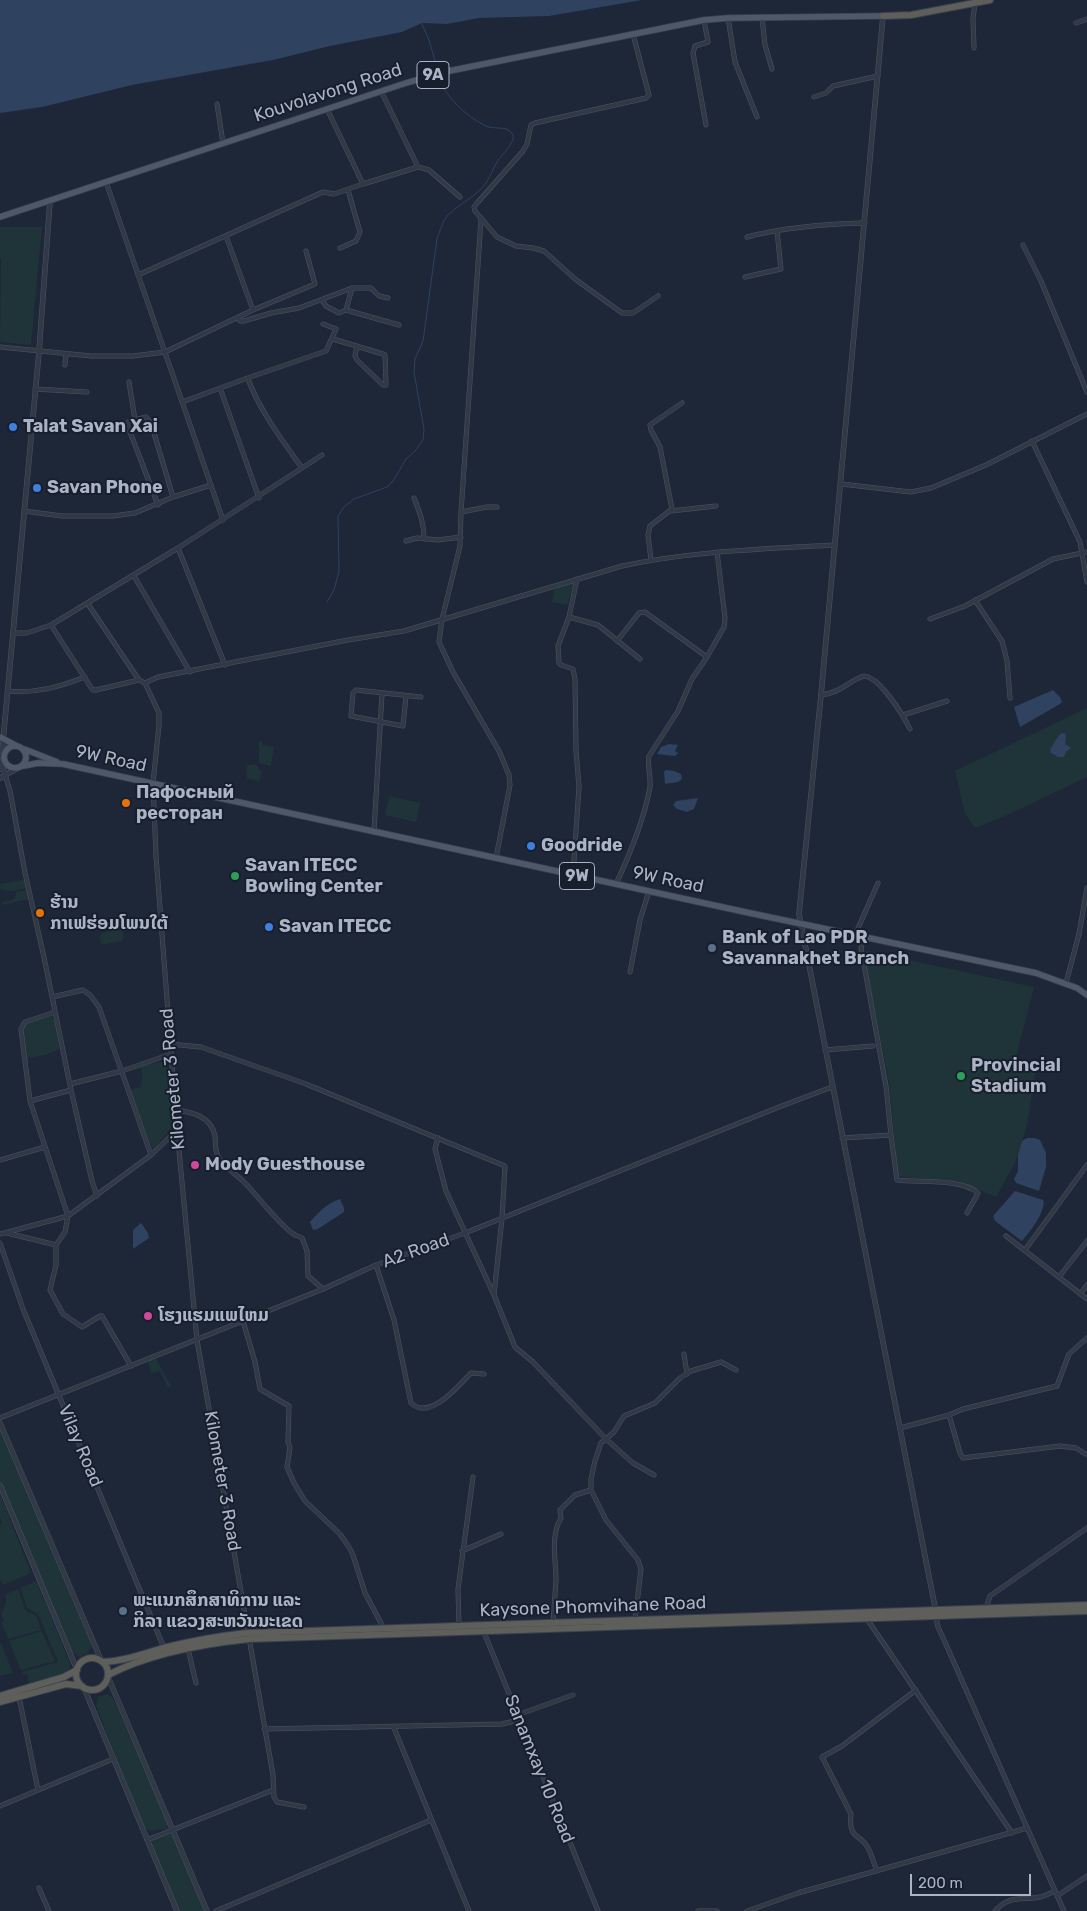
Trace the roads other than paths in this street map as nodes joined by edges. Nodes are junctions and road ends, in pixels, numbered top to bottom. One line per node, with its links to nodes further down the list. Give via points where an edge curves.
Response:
1 (990, 0): 2 (highway, 9A)
2 (975, 3): 3 (highway, 9A, via 910,16); 10 (street)
3 (883, 16): 4 (main road, Kouvolavong Road / 9A); 12 (street)
4 (762, 17): 5 (main road, Kouvolavong Road / 9A); 11 (street)
5 (728, 18): 7 (main road, Kouvolavong Road / 9A); 17 (street, via 735,62)
6 (1087, 19): 8 (street)
7 (704, 20): 9 (main road, Kouvolavong Road / 9A); 18 (street, via 708,42 695,46 693,53)
8 (1076, 23)
9 (633, 34): 13 (main road, Kouvolavong Road / 9A, via 449,71); 27 (street, via 648,95 646,98 531,125 527,144 474,207)
10 (974, 48)
11 (772, 69)
12 (878, 76): 14 (street, via 833,86 826,93); 28 (street)
13 (381, 91): 16 (main road, Kouvolavong Road / 9A); 20 (street)
14 (814, 97)
15 (217, 104): 19 (street)
16 (327, 109): 19 (main road, Kouvolavong Road / 9A); 22 (street)
17 (757, 117)
18 (706, 125)
19 (223, 144): 21 (main road, Kouvolavong Road / 9A)
20 (418, 167): 22 (street); 24 (street, via 429,170)
21 (106, 182): 25 (main road, Kouvolavong Road / 9A); 35 (street)
22 (363, 184): 23 (street)
23 (348, 190): 30 (street, via 334,194 324,192); 33 (street, via 360,232 356,242)
24 (460, 197)
25 (50, 201): 26 (main road, Kouvolavong Road / 9A); 49 (street)
26 (0, 217)
27 (482, 219): 38 (street, via 507,242 544,251 622,313 633,313); 76 (street)
28 (865, 223): 29 (street); 66 (street)
29 (777, 231): 31 (street); 36 (street, via 781,269)
30 (226, 236): 35 (street); 41 (street)
31 (747, 236)
32 (1023, 245): 58 (street)
33 (340, 248)
34 (306, 251): 41 (street, via 314,284)
35 (138, 275): 50 (street)
36 (745, 277)
37 (352, 288): 39 (street, via 371,288 379,296); 40 (street); 42 (street)
38 (658, 296)
39 (388, 298)
40 (322, 300): 42 (street, via 339,313); 43 (street, via 244,321)
41 (253, 310): 43 (street)
42 (346, 310): 45 (street)
43 (238, 318): 50 (street)
44 (323, 324): 46 (street, via 336,329)
45 (399, 325)
46 (332, 339): 47 (street); 53 (street, via 326,351)
47 (357, 346): 47 (street, via 385,355 386,385 357,360)
48 (0, 348): 49 (street)
49 (39, 352): 51 (street); 56 (street)
50 (165, 352): 51 (street, via 133,356); 59 (street)
51 (66, 354): 52 (street)
52 (65, 365)
53 (248, 379): 55 (street); 65 (street, via 253,394)
54 (129, 382): 62 (street)
55 (220, 388): 59 (street); 69 (street)
56 (35, 389): 57 (street); 74 (street)
57 (86, 392)
58 (1087, 392)
59 (182, 402): 67 (street)
60 (682, 404): 75 (street, via 650,424 660,448)
61 (1087, 414): 63 (street)
62 (135, 420): 68 (street, via 146,417 151,422); 71 (street, via 127,424)
63 (1032, 440): 66 (street, via 931,488 911,492); 84 (street)
64 (322, 455): 65 (street)
65 (302, 468): 69 (street)
66 (841, 484): 81 (street)
67 (210, 485): 68 (street); 77 (street)
68 (173, 497): 71 (street)
69 (259, 498): 77 (street)
70 (414, 498): 79 (street, via 424,525)
71 (158, 504): 74 (street, via 113,516 62,516)
72 (497, 506): 76 (street)
73 (716, 506): 75 (street)
74 (24, 511): 95 (street)
75 (671, 511): 85 (street, via 650,526)
76 (460, 512): 78 (street)
77 (224, 520): 82 (street)
78 (461, 537): 79 (street); 92 (street)
79 (424, 539): 80 (street)
80 (406, 541)
81 (836, 545): 83 (street); 106 (street)
82 (178, 548): 86 (street); 99 (street)
83 (717, 552): 85 (street); 97 (street, via 725,622)
84 (1085, 553): 88 (street); 89 (street, via 1053,559)
85 (651, 560): 87 (street)
86 (134, 576): 90 (street); 100 (street)
87 (577, 579): 91 (street); 92 (street)
88 (1087, 582)
89 (975, 600): 93 (street); 109 (street, via 1002,640)
90 (88, 604): 94 (street); 102 (street)
91 (569, 617): 96 (street, via 598,625); 125 (street, via 558,654 559,663 573,669 575,679 579,787)
92 (442, 619): 99 (street, via 404,631); 124 (street, via 439,642 442,651 500,751 509,776)
93 (930, 619)
94 (51, 625): 95 (street, via 27,633); 101 (street)
95 (13, 633): 104 (street)
96 (617, 641): 97 (street, via 639,613 645,612); 98 (street)
97 (707, 657): 127 (street, via 649,756 650,788)
98 (640, 659)
99 (225, 665): 100 (street)
100 (190, 672): 103 (street)
101 (85, 677): 102 (street, via 93,690); 104 (street, via 36,692)
102 (139, 680): 103 (street)
103 (144, 683): 122 (street, Kilometer 3 Road, via 159,713)
104 (7, 691): 112 (street)
105 (382, 694): 107 (street); 113 (street); 113 (street, via 356,690 351,716)
106 (822, 695): 111 (street, via 840,690 865,676 876,681); 130 (street)
107 (406, 696): 108 (street); 113 (street, via 403,726)
108 (421, 697)
109 (1010, 698)
110 (947, 700): 111 (street)
111 (903, 715): 115 (street)
112 (5, 716): 114 (street); 116 (street)
113 (380, 721): 123 (street)
114 (0, 723)
115 (910, 729)
116 (1, 738): 117 (main road, 9W Road / 9W); 118 (street)
117 (20, 747): 118 (main road, via 9,748); 119 (main road, 9W Road / 9W); 120 (main road, via 26,756)
118 (2, 758): 120 (main road, via 8,767); 121 (street)
119 (63, 764): 120 (main road, 9W Road / 9W, via 38,762); 122 (main road, 9W Road / 9W)
120 (20, 767): 121 (street)
121 (2, 776): 136 (street, via 10,791)
122 (153, 784): 123 (main road, 9W Road / 9W); 138 (street, Kilometer 3 Road)
123 (374, 831): 124 (main road, 9W Road / 9W)
124 (496, 858): 125 (main road, 9W Road / 9W)
125 (573, 875): 127 (main road, 9W Road / 9W)
126 (878, 883): 131 (street)
127 (616, 884): 129 (main road, 9W Road / 9W)
128 (1087, 888): 134 (street)
129 (648, 891): 130 (main road, 9W Road / 9W); 133 (street)
130 (800, 924): 131 (main road, 9W Road / 9W); 140 (street)
131 (855, 935): 132 (main road, 9W Road / 9W)
132 (864, 937): 134 (main road, 9W Road / 9W, via 1036,973); 149 (street, via 861,948 886,1086)
133 (630, 972)
134 (1066, 983): 135 (main road, 9W Road / 9W)
135 (1087, 995)
136 (52, 997): 137 (street); 142 (street, via 83,990 90,995 99,1007)
137 (55, 1012): 143 (street); 146 (street, via 25,1022 21,1028)
138 (170, 1044): 141 (street, Kilometer 3 Road); 150 (street, via 201,1047 308,1085)
139 (873, 1046): 140 (street)
140 (825, 1050): 144 (street)
141 (171, 1054): 142 (street); 147 (street, Kilometer 3 Road)
142 (122, 1071): 143 (street); 153 (street)
143 (70, 1084): 145 (street)
144 (832, 1087): 151 (street); 159 (street, A2 Road)
145 (71, 1090): 146 (street); 156 (street)
146 (30, 1101): 152 (street)
147 (176, 1110): 148 (street, Kilometer 3 Road); 171 (street, via 195,1113 205,1120 224,1165 284,1225 302,1238 307,1251 308,1276)
148 (177, 1130): 153 (street); 177 (street, Kilometer 3 Road)
149 (890, 1135): 151 (street); 157 (street, via 897,1180 957,1184 974,1190 978,1195)
150 (438, 1138): 159 (street, via 505,1166); 161 (street, via 434,1149 446,1191)
151 (842, 1138): 187 (street)
152 (45, 1148): 154 (street); 158 (street)
153 (151, 1155): 156 (street)
154 (0, 1160)
155 (1087, 1165): 167 (street)
156 (97, 1196): 158 (street)
157 (967, 1212)
158 (68, 1216): 160 (street); 166 (street, via 65,1232)
159 (502, 1218): 161 (street, A2 Road); 173 (street)
160 (7, 1233): 162 (street); 166 (street)
161 (465, 1233): 168 (street, A2 Road); 173 (street)
162 (0, 1234)
163 (1006, 1236): 167 (street)
164 (1087, 1241): 169 (street)
165 (0, 1242): 183 (street, Vilay Road, via 23,1309)
166 (56, 1245): 179 (street, via 56,1265 50,1290 62,1311 82,1328 102,1316)
167 (1025, 1250): 169 (street)
168 (376, 1265): 171 (street, A2 Road); 181 (street, via 394,1320 411,1403 430,1408 471,1373)
169 (1059, 1278): 172 (street)
170 (1087, 1285): 172 (street)
171 (323, 1289): 175 (street, A2 Road)
172 (1080, 1294): 174 (street)
173 (494, 1295): 188 (street, via 515,1347 534,1362)
174 (1087, 1299)
175 (243, 1322): 177 (street, A2 Road); 205 (street, via 260,1389 289,1406 287,1466 294,1482 305,1500 349,1547)
176 (1087, 1338): 184 (street, via 1069,1354 1057,1386)
177 (197, 1340): 179 (street, A2 Road); 208 (street, Kilometer 3 Road)
178 (684, 1354): 182 (street)
179 (131, 1366): 183 (street, A2 Road)
180 (736, 1370): 182 (street, via 721,1362)
181 (484, 1374)
182 (687, 1374): 188 (street, via 655,1403 624,1416)
183 (59, 1395): 185 (street, A2 Road); 209 (street, Vilay Road)
184 (949, 1415): 187 (street); 189 (street, via 963,1458 1060,1446 1076,1448)
185 (0, 1418)
186 (0, 1423): 211 (street)
187 (900, 1428): 200 (street)
188 (606, 1439): 190 (street, via 633,1463); 193 (street, via 601,1443 595,1461)
189 (1087, 1455)
190 (654, 1475)
191 (473, 1477): 196 (street)
192 (0, 1485): 212 (street)
193 (590, 1490): 202 (street, via 606,1520 638,1560 641,1569); 203 (street, via 574,1495 560,1510 561,1518 555,1534)
194 (1087, 1528): 198 (street, via 990,1596)
195 (502, 1534): 196 (street)
196 (462, 1550): 204 (street)
197 (1087, 1605): 198 (highway, Kaysone Phomvihane Road)
198 (986, 1608): 200 (highway, Kaysone Phomvihane Road)
199 (1087, 1611): 200 (highway, Kaysone Phomvihane Road)
200 (936, 1614): 201 (highway, Kaysone Phomvihane Road); 202 (highway, Kaysone Phomvihane Road); 231 (street, via 938,1627)
201 (867, 1619): 206 (highway, Kaysone Phomvihane Road); 216 (street)
202 (635, 1620): 203 (highway, Kaysone Phomvihane Road)
203 (553, 1623): 206 (highway, Kaysone Phomvihane Road)
204 (459, 1626): 205 (highway, Kaysone Phomvihane Road); 206 (highway, Kaysone Phomvihane Road)
205 (382, 1629): 207 (highway, Kaysone Phomvihane Road)
206 (483, 1629): 207 (highway, Kaysone Phomvihane Road); 221 (street, Sanamxay 10 Road)
207 (336, 1633): 208 (highway, Kaysone Phomvihane Road)
208 (248, 1636): 209 (highway, Kaysone Phomvihane Road, via 218,1636); 210 (highway, Kaysone Phomvihane Road); 224 (street, Kilometer 3 Road)
209 (164, 1648): 211 (highway, Kaysone Phomvihane Road, via 119,1661)
210 (188, 1649): 213 (highway, Kaysone Phomvihane Road); 214 (street)
211 (102, 1661): 212 (highway, via 86,1659); 213 (highway)
212 (77, 1670): 215 (highway, via 77,1679); 217 (highway)
213 (108, 1676): 215 (highway, via 99,1689); 232 (street)
214 (196, 1683)
215 (83, 1687): 217 (highway, via 66,1684); 225 (street)
216 (916, 1690): 233 (street); 235 (street, via 842,1746 822,1757 851,1814 852,1831 868,1846)
217 (23, 1694): 219 (highway); 220 (highway); 226 (street)
218 (573, 1695): 221 (street)
219 (0, 1696)
220 (0, 1702)
221 (517, 1715): 222 (street, Sanamxay 10 Road)
222 (519, 1720): 223 (street, via 502,1724); 245 (street, Sanamxay 10 Road)
223 (394, 1728): 224 (street); 230 (street)
224 (264, 1729): 227 (street, Kilometer 3 Road)
225 (113, 1759): 226 (street); 234 (street)
226 (38, 1790): 228 (street)
227 (274, 1790): 229 (street, via 277,1802); 232 (street)
228 (0, 1806)
229 (304, 1807)
230 (431, 1820): 243 (street); 244 (street)
231 (1027, 1828): 233 (street); 238 (street)
232 (174, 1829): 234 (street); 242 (street)
233 (1012, 1833): 235 (street)
234 (147, 1840): 241 (street)
235 (877, 1871): 248 (street)
236 (1087, 1876): 239 (street)
237 (39, 1888): 240 (street)
238 (1055, 1891): 239 (street); 249 (street, via 1040,1897 1007,1901)
239 (1057, 1896): 250 (street)
240 (49, 1911)
241 (177, 1911)
242 (208, 1911)
243 (216, 1911)
244 (469, 1911)
245 (598, 1911)
246 (698, 1911): 247 (street)
247 (717, 1911)
248 (746, 1911)
249 (995, 1911)
250 (1064, 1911)

